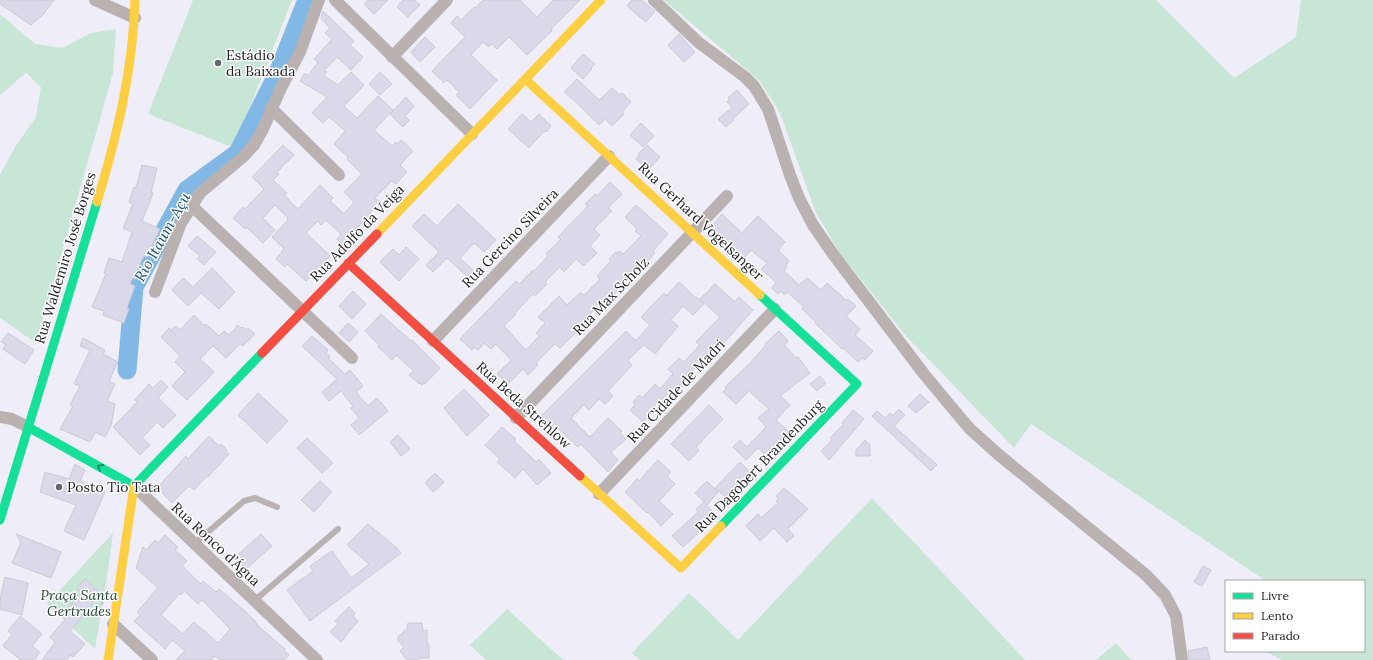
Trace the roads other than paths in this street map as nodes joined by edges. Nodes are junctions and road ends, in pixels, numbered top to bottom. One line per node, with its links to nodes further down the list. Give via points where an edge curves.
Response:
1 (95, 0): 8 (street)
2 (135, 0): 8 (street, Rua Waldemiro José Borges)
3 (319, 0): 11 (street, via 300,52)
4 (334, 0): 9 (street)
5 (447, 0): 9 (street)
6 (601, 0): 10 (street, Rua Adolfo da Veiga)
7 (654, 0): 40 (street, via 698,42 754,86 768,109 790,176 813,226 924,374 970,429 1146,575 1165,595 1176,616)
8 (135, 18): 27 (street, Rua Waldemiro José Borges, via 127,86 111,156)
9 (392, 57): 12 (street)
10 (526, 79): 12 (street, Rua Adolfo da Veiga); 13 (street, Rua Gerhard Vogelsanger)
11 (271, 108): 14 (street); 16 (street, via 254,145 200,193)
12 (472, 134): 18 (street, Rua Adolfo da Veiga)
13 (609, 156): 17 (street, Rua Gerhard Vogelsanger); 22 (street, Rua Gercino Silveira)
14 (339, 175)
15 (727, 196): 17 (street, Rua Max Scholz)
16 (192, 206): 19 (street, via 181,223); 21 (street)
17 (692, 232): 20 (street, Rua Gerhard Vogelsanger); 26 (street, Rua Max Scholz)
18 (348, 263): 21 (street, Rua Adolfo da Veiga); 22 (street, Rua Beda Strehlow)
19 (156, 292)
20 (775, 309): 24 (street, Rua Gerhard Vogelsanger); 29 (street, Rua Cidade de Madri)
21 (302, 311): 23 (street); 28 (street, Rua Adolfo da Veiga)
22 (433, 341): 26 (street, Rua Beda Strehlow)
23 (352, 358)
24 (857, 384): 34 (street, Rua Dagobert Brandenburg)
25 (0, 417): 27 (street, Rua Ronco d’Água)
26 (516, 418): 29 (street, Rua Beda Strehlow)
27 (28, 427): 28 (street, Rua Ronco d’Água, one-way to 27); 31 (street, Rua Waldemiro José Borges)
28 (134, 486): 33 (street, Rua Ronco d’Água); 36 (street)
29 (599, 494): 34 (street, Rua Beda Strehlow)
30 (277, 507): 33 (lane, via 255,498 244,501)
31 (0, 520)
32 (338, 529): 35 (lane)
33 (194, 544): 35 (street, Rua Ronco d’Água)
34 (681, 568)
35 (254, 601): 39 (street, Rua Ronco d’Água)
36 (113, 624): 37 (street); 38 (street)
37 (108, 660)
38 (152, 660)
39 (318, 660)
40 (1182, 660)

